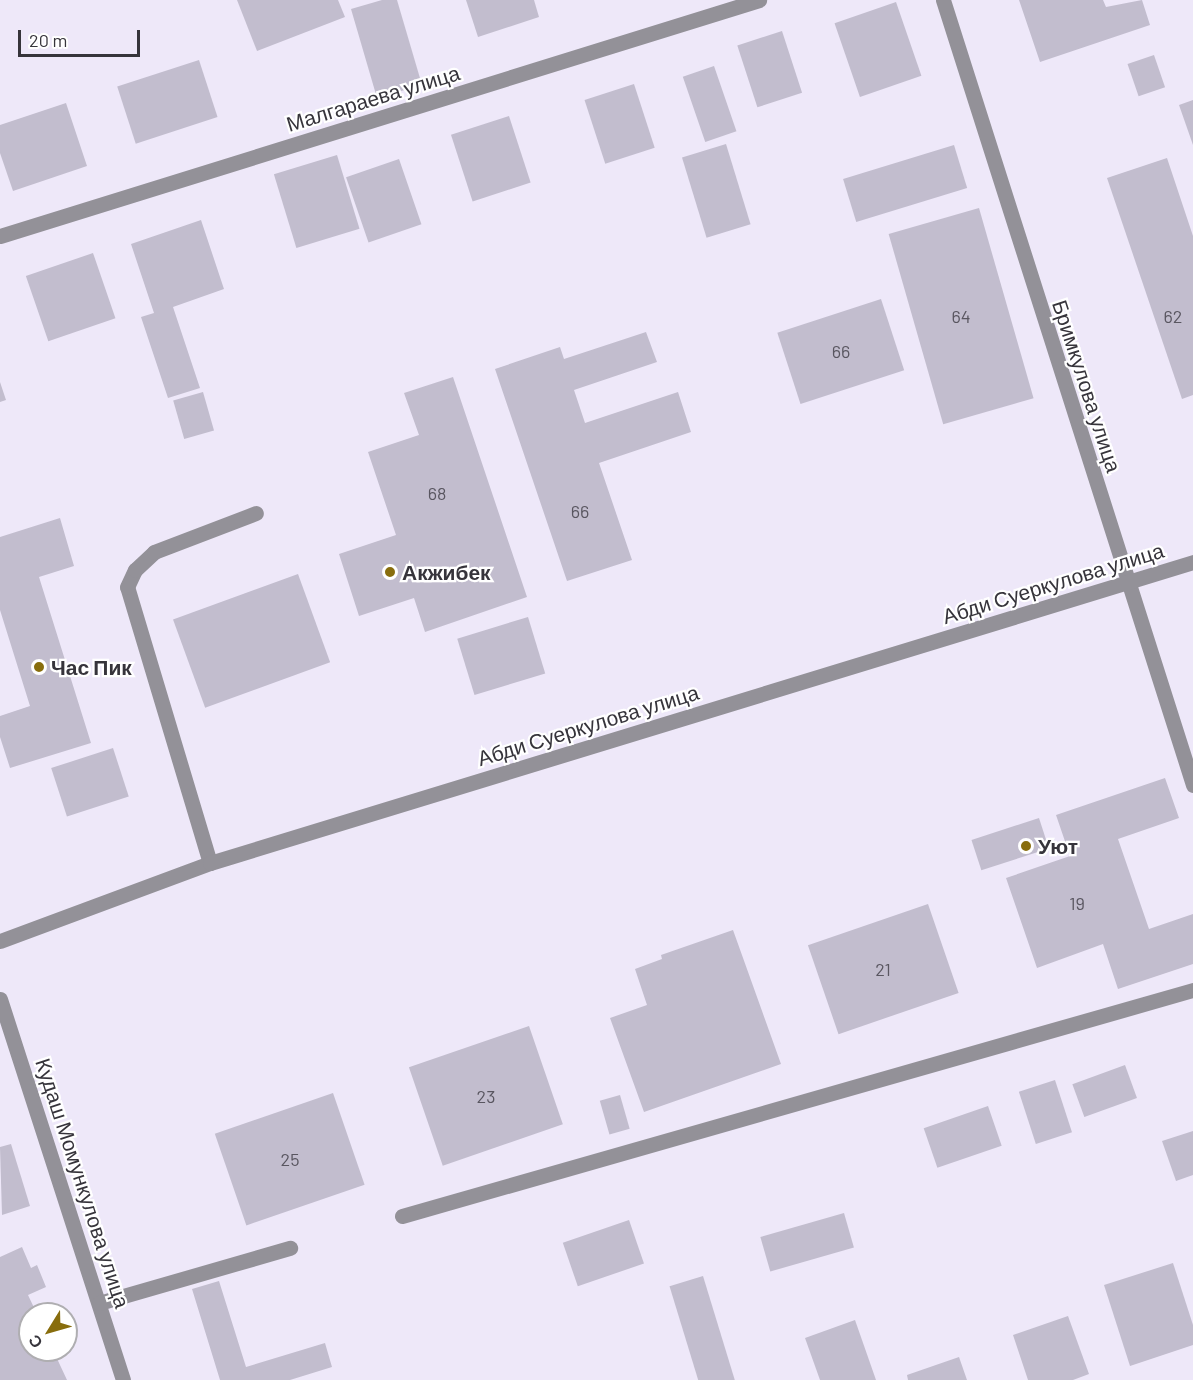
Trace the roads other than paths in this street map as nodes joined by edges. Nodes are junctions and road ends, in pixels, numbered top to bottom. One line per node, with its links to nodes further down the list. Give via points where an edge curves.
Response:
1 (759, 0): 3 (street, Малгараева улица)
2 (943, 0): 6 (street, Бримкулова улица)
3 (0, 237)
4 (256, 513): 8 (street, via 154,552 135,570 127,587)
5 (1193, 562): 6 (street, Абди Суеркулова улица)
6 (1128, 582): 7 (street, Бримкулова улица); 8 (street, Абди Суеркулова улица)
7 (1193, 785)
8 (210, 863): 9 (street, Абди Суеркулова улица)
9 (0, 941)
10 (1193, 990): 12 (street)
11 (0, 999): 14 (street, Кудаш Момункулова улица)
12 (402, 1216)
13 (290, 1248): 14 (street)
14 (99, 1303): 15 (street, Кудаш Момункулова улица)
15 (123, 1380)

